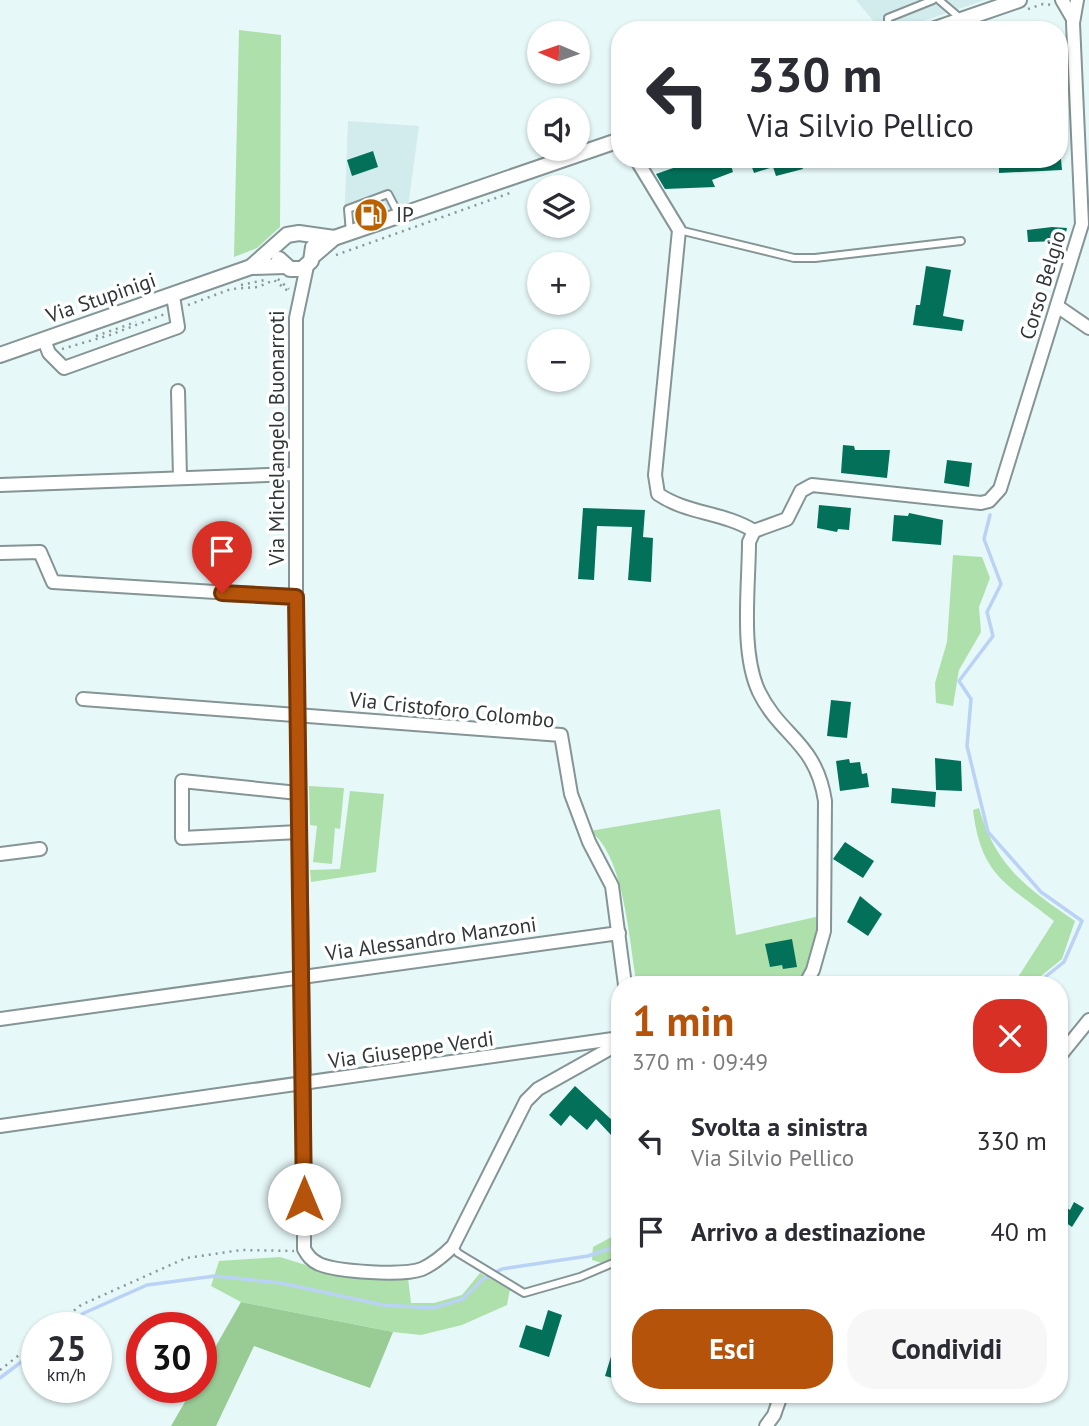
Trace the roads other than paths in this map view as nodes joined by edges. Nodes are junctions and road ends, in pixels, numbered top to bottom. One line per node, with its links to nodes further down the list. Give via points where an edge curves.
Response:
1 (933, 0): 10 (lane)
2 (939, 0): 8 (lane)
3 (1062, 0): 9 (street, Corso Belgio)
4 (1077, 0): 9 (street, Corso Belgio)
5 (1005, 3): 6 (street); 8 (street)
6 (1019, 6)
7 (1089, 13): 9 (street)
8 (962, 19): 11 (street)
9 (1072, 19): 12 (street, Corso Belgio)
10 (888, 21)
11 (957, 21)
12 (1083, 102): 15 (street, Corso Belgio)
13 (611, 143): 16 (street)
14 (641, 168): 17 (street)
15 (1084, 174): 28 (street, Corso Belgio, via 1082,224)
16 (399, 215): 18 (street); 18 (lane, via 388,194 348,209)
17 (679, 230): 21 (lane, via 794,258); 36 (street, via 655,475 658,494 673,504 727,518)
18 (350, 232): 20 (street)
19 (304, 235): 20 (street); 22 (street, via 292,233); 23 (street, via 312,244)
20 (334, 238): 23 (street)
21 (961, 241)
22 (279, 244): 24 (street, Via Stupinigi); 25 (street, via 278,256)
23 (310, 261): 25 (street, via 302,269); 27 (street, Via Michelangelo Buonarroti)
24 (251, 267): 25 (street, Via Stupinigi); 26 (street, Via Stupinigi)
25 (287, 267): 27 (street, Via Michelangelo Buonarroti)
26 (173, 296): 30 (street, Via Stupinigi); 30 (street, Via Stupinigi, via 177,327 64,368)
27 (298, 299): 33 (street, Via Michelangelo Buonarroti)
28 (1057, 306): 29 (street); 36 (street, Corso Belgio, via 1000,489 989,501 812,485 801,491 781,523)
29 (1089, 328)
30 (44, 340): 31 (street, Via Stupinigi)
31 (0, 355)
32 (178, 391): 34 (street)
33 (296, 474): 34 (street); 38 (street, Via Michelangelo Buonarroti)
34 (180, 478): 35 (street)
35 (0, 485)
36 (754, 531): 48 (street, via 748,542 753,679 764,702 805,747 823,785 824,931)
37 (0, 553): 38 (street, via 40,552 53,582)
38 (296, 597): 40 (street, Via Michelangelo Buonarroti)
39 (83, 699): 40 (street, Via Cristoforo Colombo)
40 (297, 714): 41 (street, Via Michelangelo Buonarroti); 45 (street, Via Cristoforo Colombo, via 561,736 570,794 612,886)
41 (298, 793): 42 (street, Via Michelangelo Buonarroti); 42 (street, via 182,781 182,838)
42 (299, 832): 46 (street, Via Michelangelo Buonarroti)
43 (40, 849): 44 (street)
44 (0, 854)
45 (619, 933): 46 (street, Via Alessandro Manzoni); 47 (street, Via Cristoforo Colombo)
46 (302, 975): 49 (street, Via Alessandro Manzoni); 54 (street, Via Michelangelo Buonarroti)
47 (624, 976)
48 (810, 976)
49 (0, 1019)
50 (1089, 1020): 53 (street)
51 (611, 1041): 54 (street, Via Giuseppe Verdi)
52 (611, 1045): 56 (street, via 526,1101)
53 (1068, 1046)
54 (304, 1084): 55 (street, Via Giuseppe Verdi); 56 (street, Via Michelangelo Buonarroti, via 304,1249 310,1259 322,1265 402,1273 422,1269)
55 (0, 1126)
56 (453, 1246): 57 (lane, via 524,1293)
57 (611, 1264)
58 (778, 1403): 59 (street)
59 (765, 1426)

